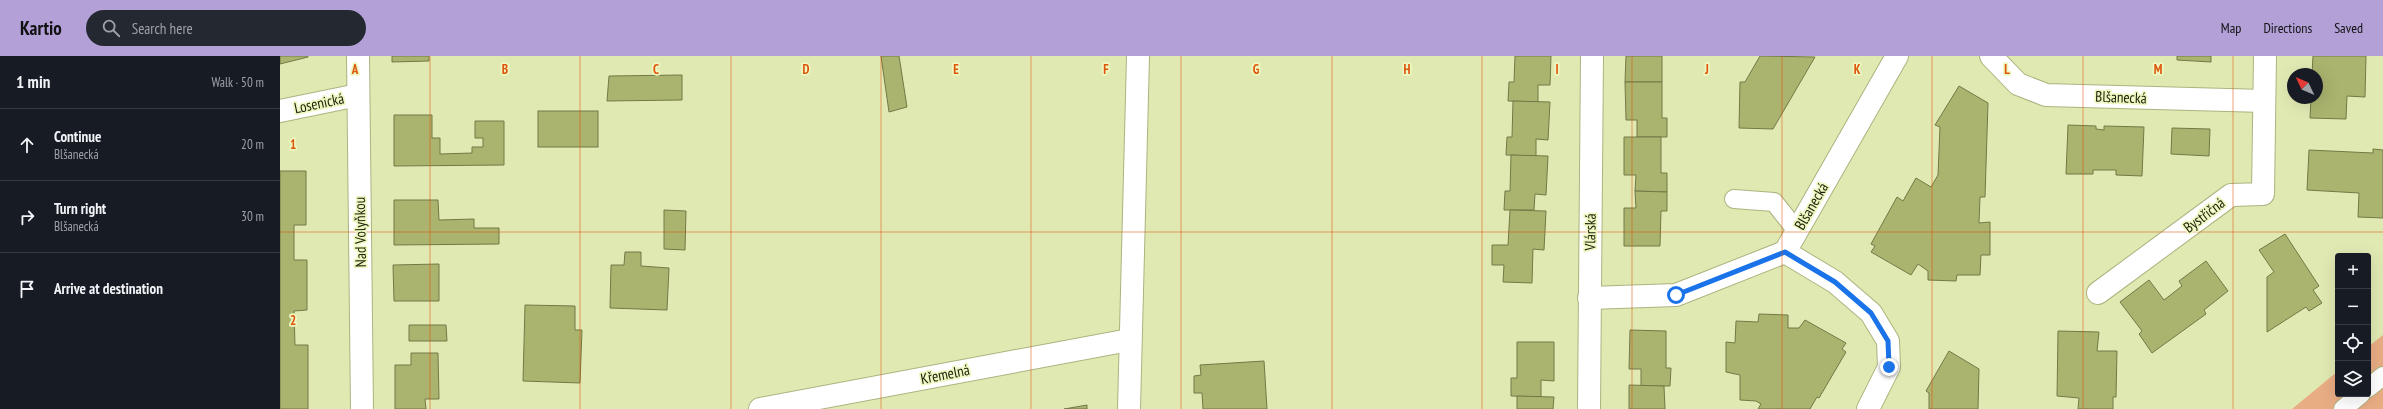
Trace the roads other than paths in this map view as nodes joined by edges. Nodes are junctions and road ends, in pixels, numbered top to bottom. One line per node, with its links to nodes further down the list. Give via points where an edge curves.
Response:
1 (358, 56): 7 (street, Nad Volyňkou)
2 (1138, 56): 15 (street)
3 (1592, 56): 14 (street, Vlárská)
4 (1897, 56): 11 (street, Blšanecká)
5 (1991, 56): 8 (street, Blšanecká, via 2018,84 2046,94)
6 (2265, 56): 8 (street, Bystřičná)
7 (358, 95): 9 (street, Losenická); 19 (street, Nad Volyňkou)
8 (2264, 101): 13 (street, Bystřičná, via 2263,194 2231,195)
9 (280, 111)
10 (1734, 199): 11 (lane, via 1774,202)
11 (1797, 231): 12 (street, Blšanecká)
12 (1785, 252): 14 (street, via 1676,295); 23 (street, via 1847,292 1871,313 1888,341 1889,367)
13 (2098, 294)
14 (1589, 298): 22 (street, Vlárská)
15 (1129, 340): 20 (street, Křemelná); 21 (street)
16 (2383, 376): 17 (lane)
17 (2371, 386)
18 (2357, 397): 24 (lane)
19 (362, 409)
20 (760, 409)
21 (1129, 409)
22 (1589, 409)
23 (1868, 409)
24 (2343, 409)

